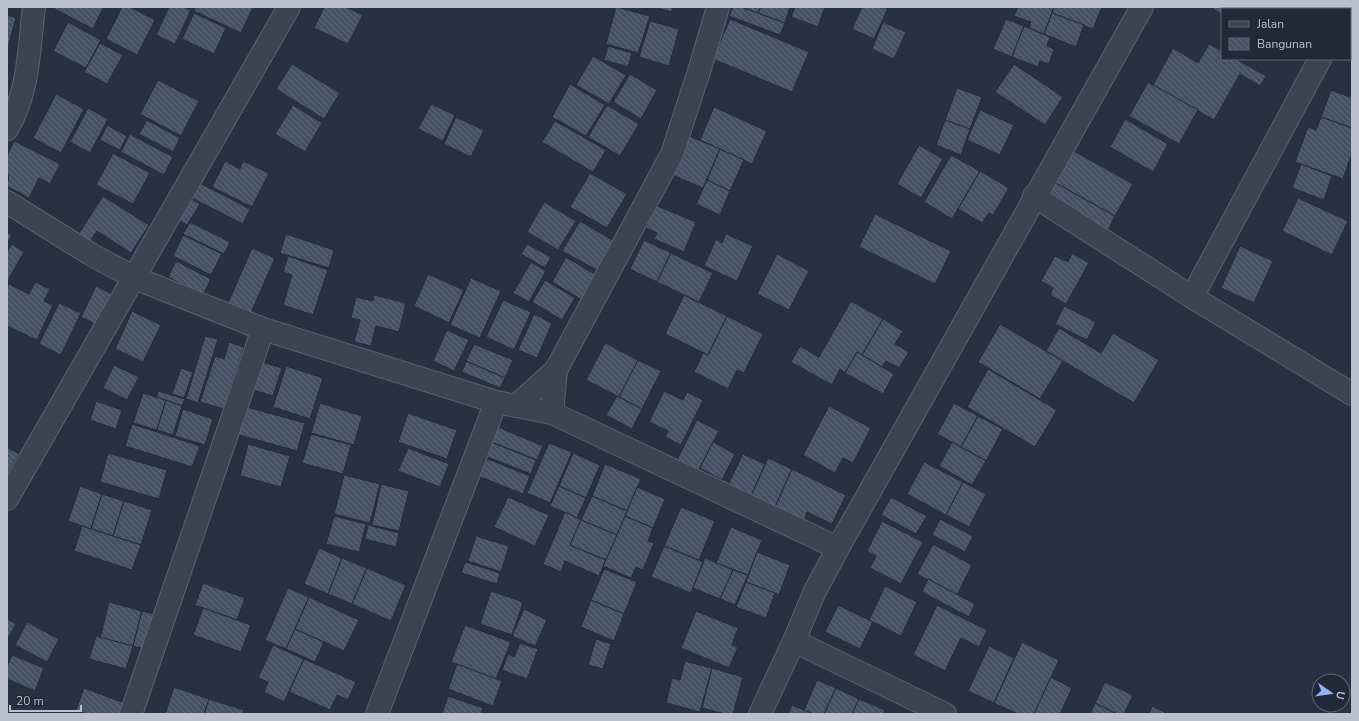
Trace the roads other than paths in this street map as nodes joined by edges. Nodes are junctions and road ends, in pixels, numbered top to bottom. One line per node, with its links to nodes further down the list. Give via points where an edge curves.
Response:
1 (34, 7): 6 (street, via 25,80 16,114)
2 (289, 7): 9 (street)
3 (718, 7): 12 (street, via 672,154)
4 (1142, 7): 7 (street)
5 (1319, 60): 10 (street)
6 (7, 129)
7 (1034, 196): 10 (street); 17 (street)
8 (7, 202): 9 (street, via 92,255)
9 (135, 278): 11 (street); 16 (street)
10 (1192, 297): 13 (street)
11 (263, 329): 14 (street); 19 (street)
12 (556, 370): 14 (street); 15 (street)
13 (1352, 394)
14 (506, 404): 15 (street); 20 (street)
15 (552, 413): 17 (street)
16 (7, 500)
17 (838, 548): 18 (street, via 814,593)
18 (794, 641): 21 (street); 22 (street)
19 (131, 714)
20 (377, 714)
21 (760, 714)
22 (945, 714)

